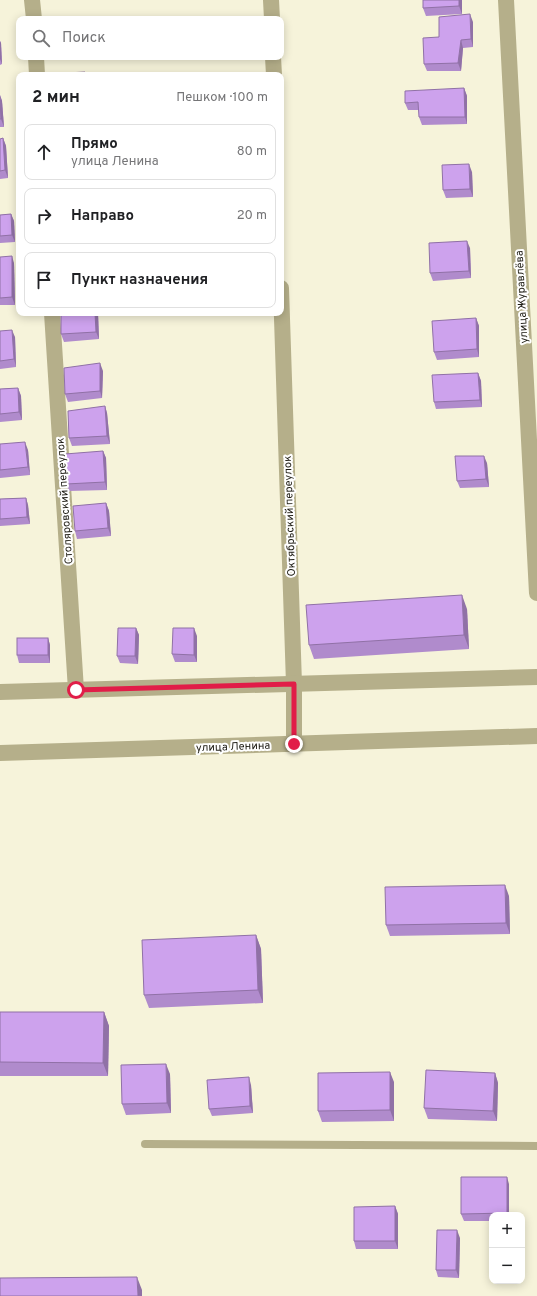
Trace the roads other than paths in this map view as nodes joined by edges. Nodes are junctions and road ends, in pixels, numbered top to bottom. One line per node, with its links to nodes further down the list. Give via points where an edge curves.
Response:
1 (32, 0): 4 (street)
2 (271, 0): 5 (street)
3 (506, 0): 12 (street, улица Журавлёва)
4 (34, 16)
5 (272, 16)
6 (36, 60): 8 (street)
7 (273, 60): 9 (street)
8 (37, 72)
9 (274, 72)
10 (52, 316): 15 (street, Столяровский переулок)
11 (282, 316): 14 (street, Октябрьский переулок)
12 (537, 593)
13 (537, 677): 14 (street)
14 (294, 684): 15 (street); 18 (street, Октябрьский переулок)
15 (76, 690): 16 (street)
16 (0, 692)
17 (537, 736): 18 (street, улица Ленина)
18 (294, 744): 19 (street, улица Ленина)
19 (0, 753)
20 (145, 1144): 21 (lane)
21 (537, 1146)

